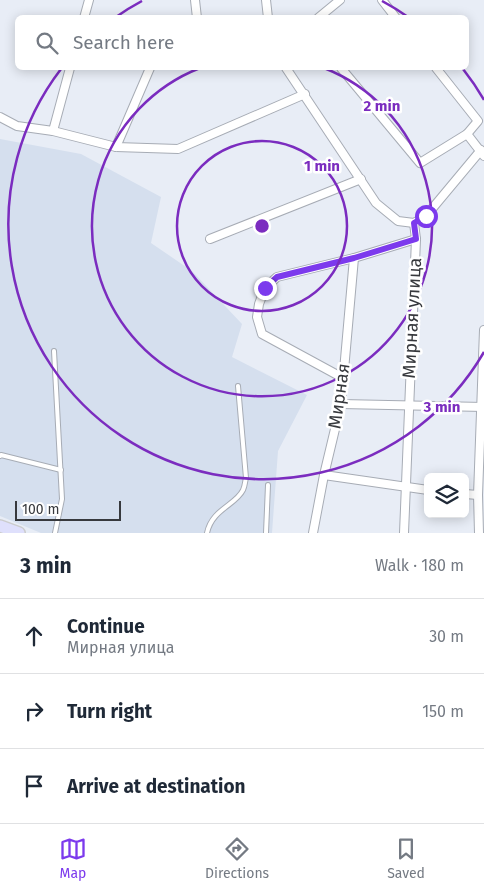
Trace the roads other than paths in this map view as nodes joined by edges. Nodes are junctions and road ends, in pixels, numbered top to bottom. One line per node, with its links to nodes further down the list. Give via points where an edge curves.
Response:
1 (89, 0): 6 (street)
2 (195, 0): 7 (street)
3 (266, 0): 8 (street)
4 (340, 0): 9 (street)
5 (382, 0): 10 (street)
6 (85, 15)
7 (197, 15)
8 (268, 15)
9 (322, 15)
10 (394, 15)
11 (69, 70): 18 (street)
12 (149, 70): 20 (street)
13 (287, 70): 16 (street)
14 (343, 70): 19 (street, via 420,163)
15 (438, 70): 19 (street, via 478,122)
16 (305, 94): 20 (street, via 178,149); 22 (street)
17 (0, 117): 18 (street, via 17,126)
18 (53, 131): 20 (street)
19 (467, 134): 21 (street)
20 (116, 147)
21 (482, 153): 23 (street, via 426,216)
22 (361, 179): 23 (street, via 376,203 398,221); 24 (street)
23 (414, 223): 25 (street, Мирная улица)
24 (210, 239)
25 (416, 239): 26 (street); 32 (street, Мирная улица)
26 (354, 258): 29 (street, Мирная); 29 (street, via 277,277 265,288 258,304 257,317 262,334)
27 (484, 330): 33 (street)
28 (54, 351): 35 (lane)
29 (343, 378): 31 (street, Мирная)
30 (238, 386): 46 (lane, via 246,478 243,490 218,514)
31 (341, 404): 32 (street); 36 (street, Мирная)
32 (408, 407): 33 (street); 38 (street, Мирная улица)
33 (483, 407): 41 (street)
34 (0, 456): 35 (lane)
35 (61, 470): 45 (lane, via 62,499)
36 (324, 475): 38 (street); 48 (street, Мирная)
37 (268, 485): 47 (lane)
38 (406, 487): 39 (street); 49 (street, Мирная улица)
39 (424, 489)
40 (469, 494): 41 (street)
41 (478, 495): 42 (street)
42 (482, 524): 50 (street)
43 (0, 526): 44 (main road)
44 (19, 533)
45 (56, 533)
46 (207, 533)
47 (266, 533)
48 (313, 533)
49 (404, 533)
50 (479, 533)

